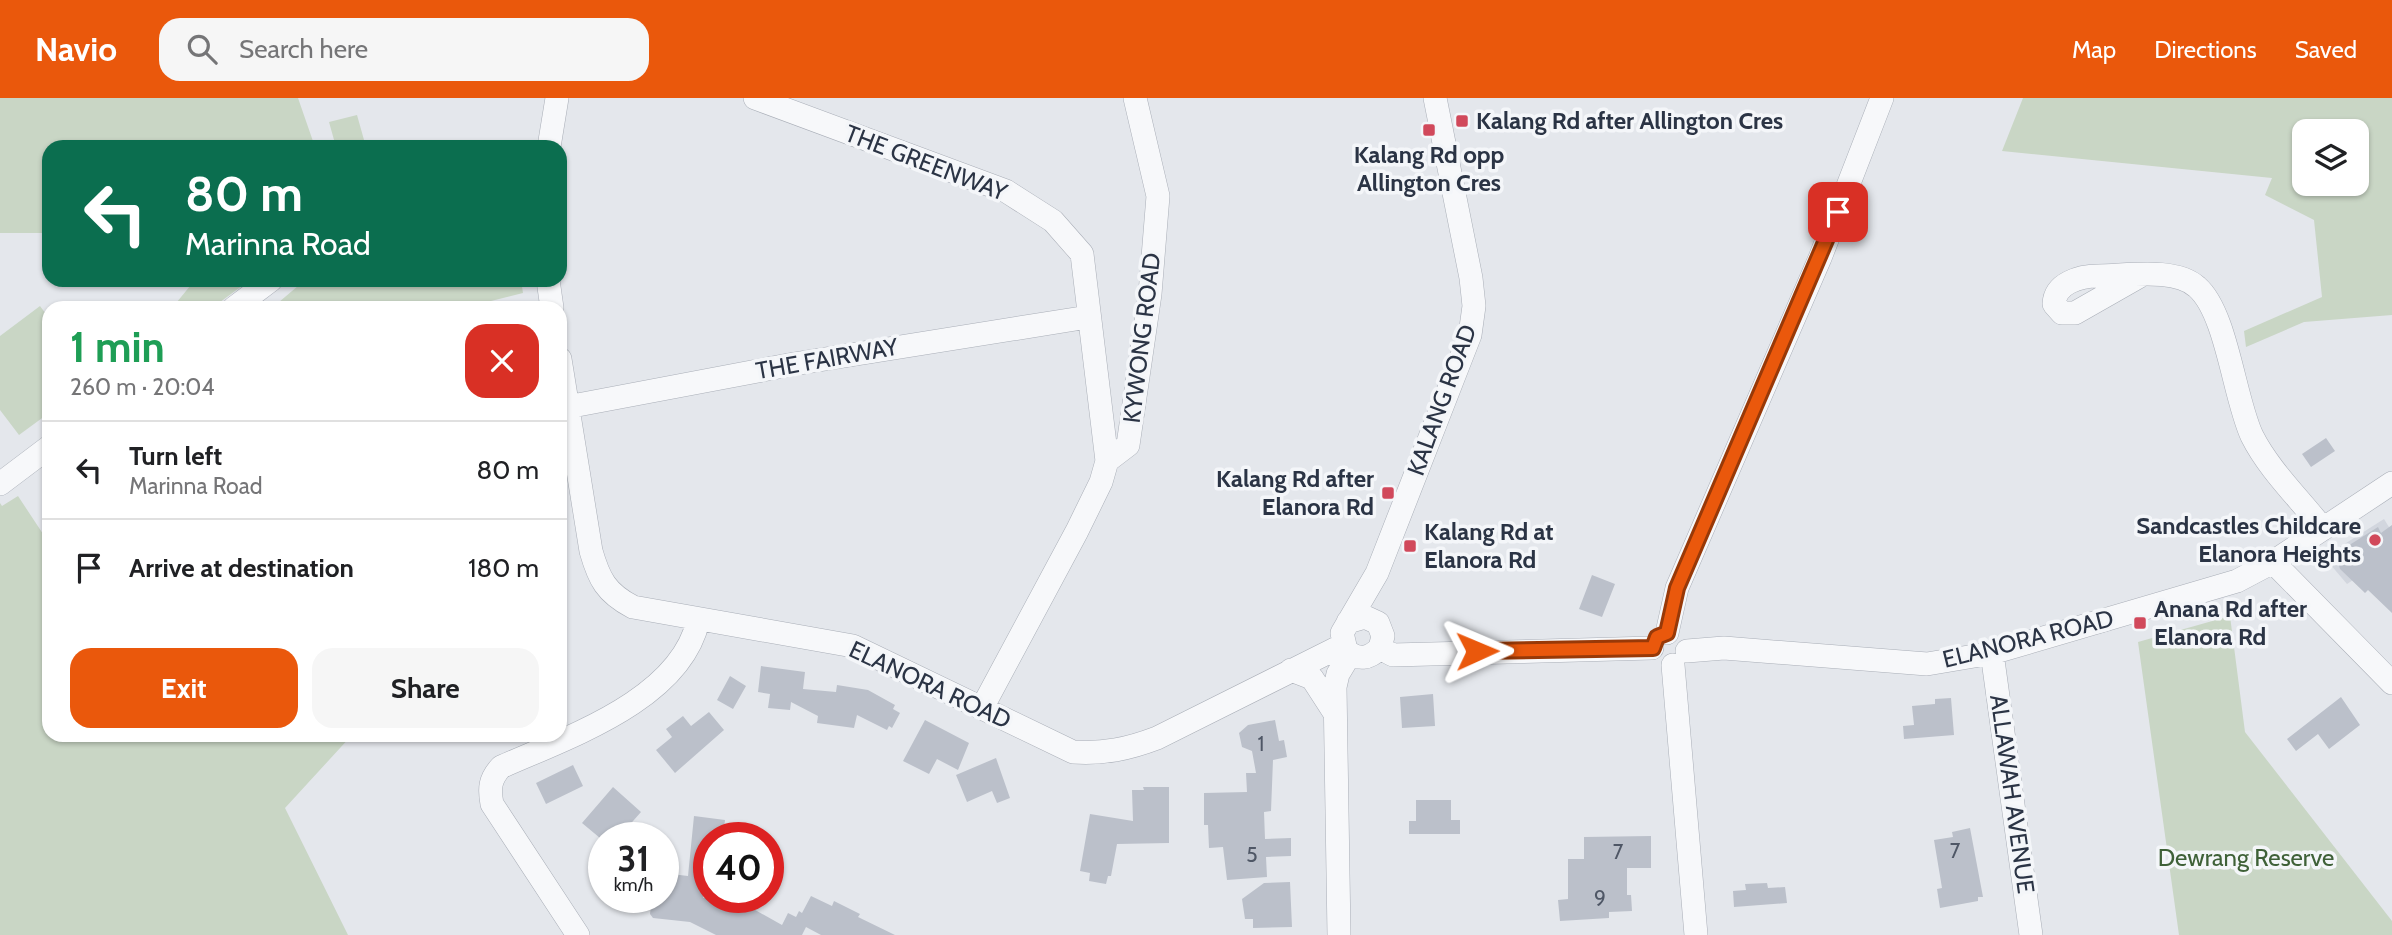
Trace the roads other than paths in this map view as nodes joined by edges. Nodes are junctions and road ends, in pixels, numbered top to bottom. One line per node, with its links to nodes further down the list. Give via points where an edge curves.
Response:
1 (557, 98): 6 (street)
2 (755, 98): 10 (street, THE GREENWAY, via 1006,191 1053,221 1082,254)
3 (1135, 98): 13 (street, KYWONG ROAD, via 1158,196 1150,294 1128,445)
4 (1435, 98): 19 (street, KALANG ROAD, via 1474,306 1470,335 1377,573)
5 (1882, 98): 20 (street, via 1820,258 1677,588)
6 (550, 140)
7 (2140, 276): 16 (street, via 2186,281 2204,295 2252,435)
8 (262, 287): 9 (street)
9 (243, 301)
10 (1088, 317): 11 (street, THE FAIRWAY, via 794,364); 13 (street, THE GREENWAY)
11 (567, 407): 18 (street, ELANORA ROAD, via 599,581 614,597 633,607)
12 (42, 452): 14 (street)
13 (1107, 461): 26 (street, KYWONG ROAD, via 1077,531)
14 (0, 484)
15 (2392, 484): 16 (street, ELANORA ROAD)
16 (2323, 529): 17 (street, ELANORA ROAD)
17 (2273, 562): 22 (street, ELANORA ROAD, via 2223,587); 25 (street)
18 (698, 621): 26 (street, ELANORA ROAD, via 853,646); 28 (street, via 680,662 652,689 609,718)
19 (1370, 630): 20 (street, via 1393,655); 21 (street, KALANG ROAD, via 1342,633); 21 (street, ELANORA ROAD, via 1366,658)
20 (1660, 640): 23 (street, via 1660,661)
21 (1347, 650): 24 (street, ELANORA ROAD); 27 (street, via 1338,674)
22 (1992, 653): 23 (street, ELANORA ROAD, via 1927,664 1724,648); 33 (street, ALLAWAH AVENUE)
23 (1680, 658): 32 (street)
24 (1291, 670): 26 (street, ELANORA ROAD, via 1157,738 1100,754 1073,752); 27 (street, via 1310,677)
25 (2392, 683)
26 (982, 708)
27 (1335, 713): 31 (street)
28 (567, 737)
29 (556, 742): 30 (street, via 501,767 490,785 492,804)
30 (578, 935)
31 (1339, 935)
32 (1696, 935)
33 (2031, 935)

